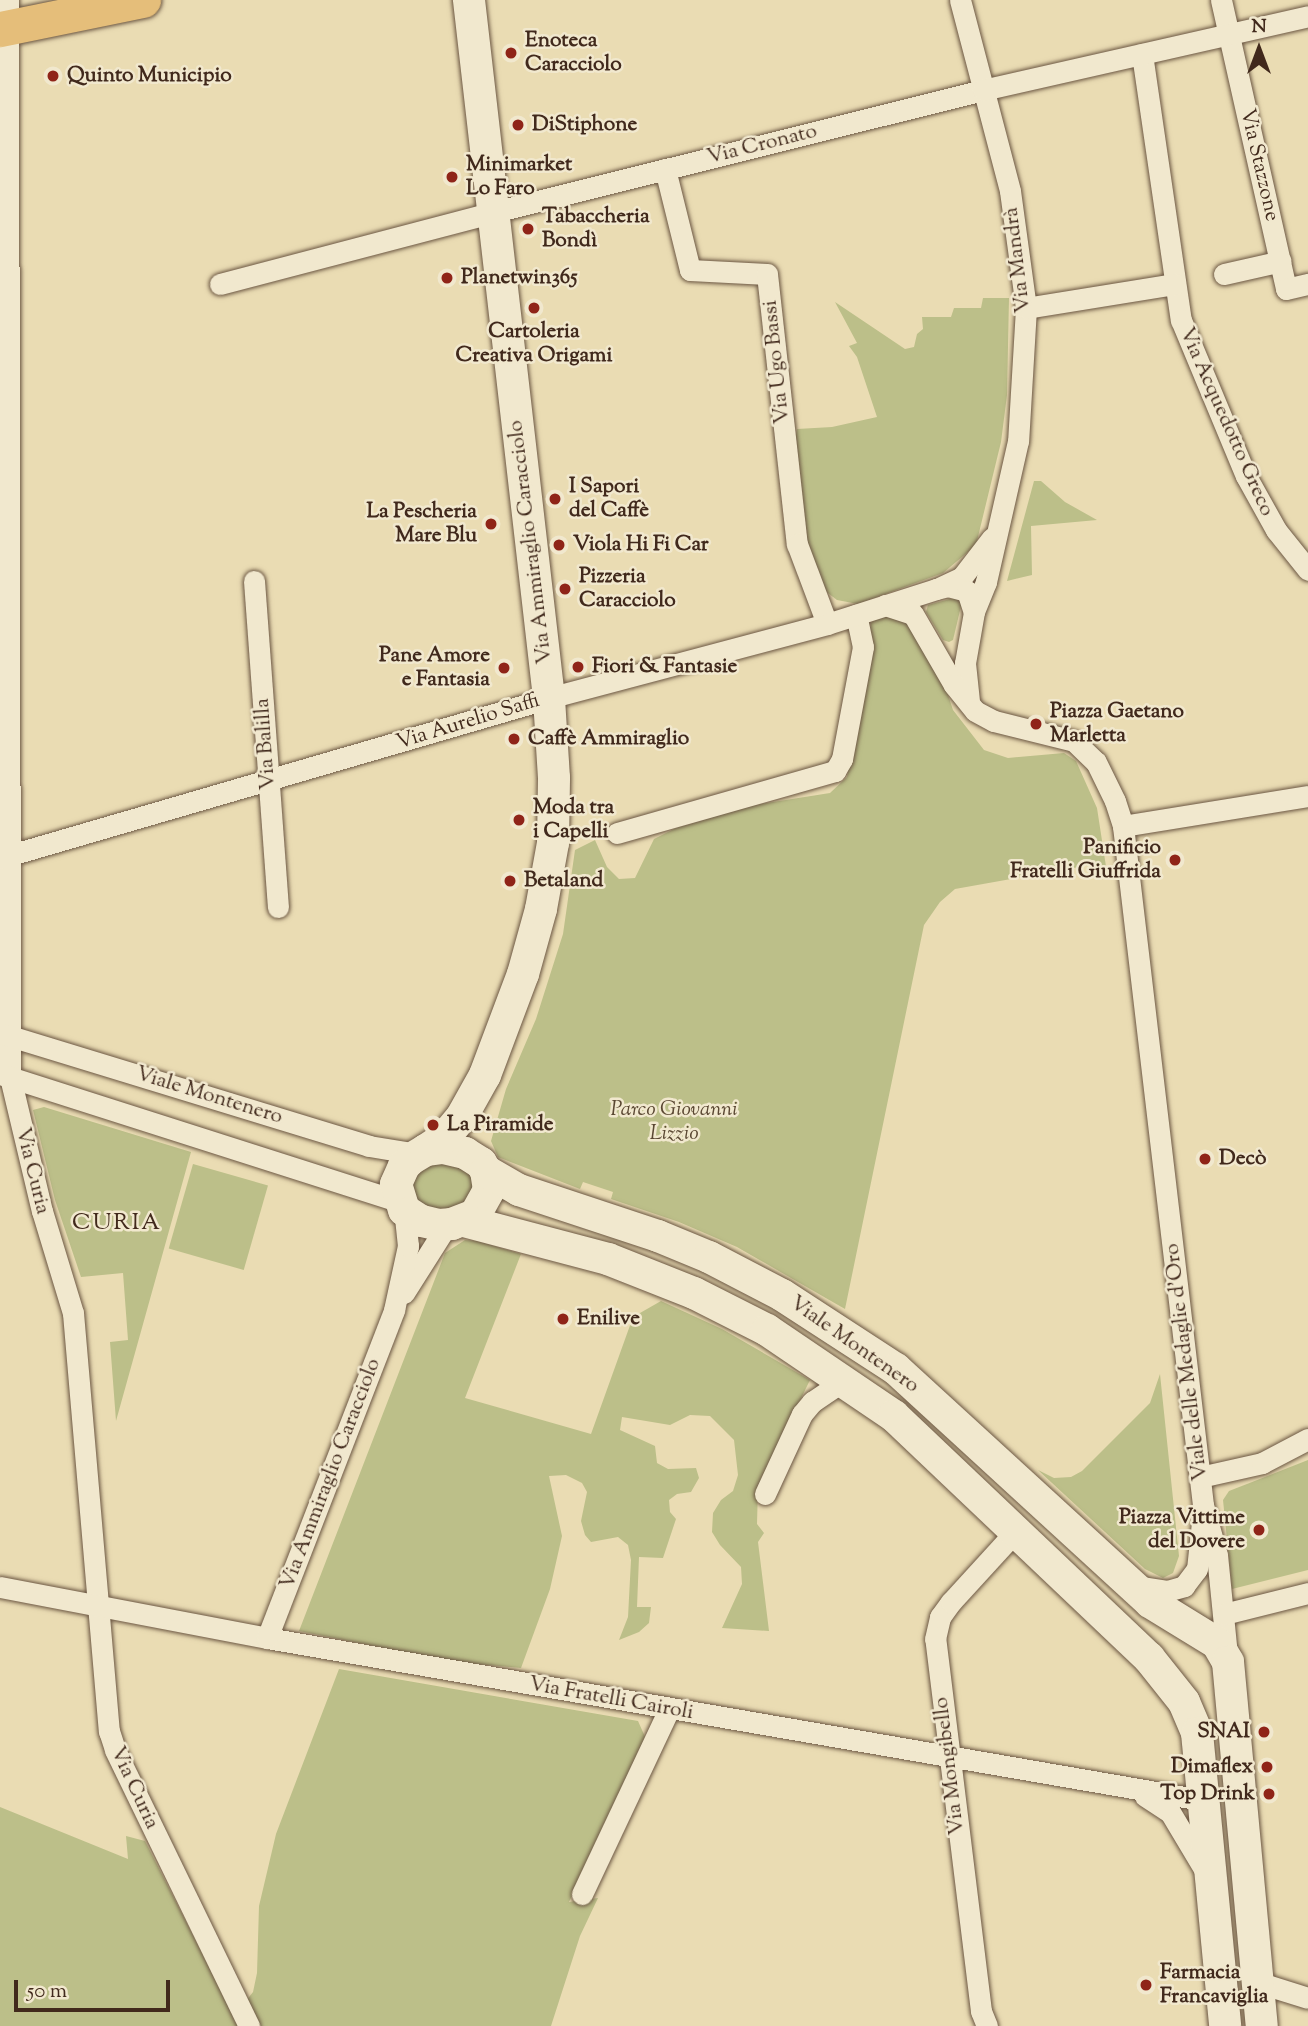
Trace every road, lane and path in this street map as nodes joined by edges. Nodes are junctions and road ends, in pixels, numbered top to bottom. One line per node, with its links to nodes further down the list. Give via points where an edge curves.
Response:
1 (143, 0): 6 (main road)
2 (469, 0): 11 (main road, Via Ammiraglio Caracciolo)
3 (960, 0): 9 (street, Via Mandrà)
4 (1221, 0): 7 (street, Via Stazzone)
5 (1308, 16): 7 (street, Via Cronato)
6 (5, 19): 32 (street, Via Curia)
7 (1228, 34): 8 (street, Via Cronato); 12 (street, Via Stazzone)
8 (1142, 54): 9 (street, Via Cronato); 15 (street, Via Acquedotto Greco)
9 (983, 90): 10 (street, Via Cronato); 17 (street, Via Mandrà, via 1010,191)
10 (665, 169): 11 (street, Via Cronato); 25 (street, Via Ugo Bassi, via 690,270 767,274 797,544)
11 (494, 212): 14 (street, Via Cronato); 26 (main road, Via Ammiraglio Caracciolo)
12 (1281, 261): 13 (street); 16 (street, Via Stazzone, via 1286,289)
13 (1224, 274)
14 (220, 284)
15 (1174, 284): 17 (street); 19 (street, Via Acquedotto Greco, via 1192,351 1246,476 1276,530)
16 (1308, 284)
17 (1026, 308): 18 (street, Via Mandrà, via 1018,441)
18 (1000, 525): 21 (street, via 973,565); 23 (street, Via Mandrà)
19 (1308, 570)
20 (254, 581): 28 (street, Via Balilla)
21 (936, 589): 22 (street, Via Aurelio Saffi); 23 (street, via 948,586 967,591)
22 (886, 605): 24 (street, Via Aurelio Saffi); 27 (street, via 913,614 954,685)
23 (974, 612): 27 (street, via 965,663)
24 (856, 615): 25 (street, Via Aurelio Saffi); 31 (street, via 863,647 842,760 835,771)
25 (828, 624): 26 (street, Via Aurelio Saffi)
26 (549, 698): 28 (street, Via Aurelio Saffi); 36 (main road, Via Ammiraglio Caracciolo, via 553,843 523,974)
27 (969, 702): 30 (street, Viale delle Medaglie d'Oro, via 984,717 1063,736 1084,749 1104,778)
28 (269, 781): 32 (street, Via Aurelio Saffi); 33 (street, Via Balilla)
29 (1308, 796): 30 (street)
30 (1123, 826): 44 (street, Viale delle Medaglie d'Oro)
31 (617, 833)
32 (5, 856): 34 (street, Via Curia)
33 (278, 907)
34 (5, 1034): 35 (street, Via Curia); 37 (street, Viale Montenero, via 369,1146)
35 (5, 1076): 39 (street, Viale Montenero); 51 (street, Via Curia, via 73,1313)
36 (485, 1076): 37 (main road, Via Ammiraglio Caracciolo, via 461,1118 444,1138); 38 (main road, Via Ammiraglio Caracciolo, via 477,1122)
37 (422, 1152): 38 (main road, via 453,1149); 39 (main road, via 399,1174 396,1184)
38 (484, 1167): 40 (main road, via 486,1198 475,1215); 48 (main road, Viale Montenero, via 519,1190 658,1236 782,1295 905,1376)
39 (402, 1206): 40 (main road, via 421,1221); 41 (street, via 408,1246)
40 (455, 1223): 41 (street); 42 (main road, Viale Montenero, via 607,1259 694,1293 767,1330)
41 (394, 1310): 53 (street, Via Ammiraglio Caracciolo)
42 (845, 1380): 45 (street, via 802,1414); 47 (main road, Viale Montenero, via 929,1447)
43 (1308, 1439): 44 (street, via 1262,1463)
44 (1200, 1477): 46 (street, Viale delle Medaglie d'Oro)
45 (765, 1494)
46 (1203, 1506): 48 (street, via 1199,1557 1190,1579 1167,1591); 52 (street, Viale delle Medaglie d'Oro, via 1217,1555)
47 (1014, 1533): 54 (main road, Viale Montenero); 57 (street, Via Mongibello, via 940,1617 935,1639)
48 (1132, 1585): 55 (main road, Viale Montenero, via 1150,1602 1217,1643)
49 (0, 1587): 51 (street, Via Fratelli Cairoli)
50 (1308, 1593): 52 (street)
51 (97, 1606): 53 (street, Via Fratelli Cairoli); 64 (street, Via Curia, via 114,1750)
52 (1224, 1614): 55 (street, Viale delle Medaglie d'Oro)
53 (267, 1638): 56 (street, Via Fratelli Cairoli)
54 (1149, 1658): 55 (main road, via 1204,1690 1215,1684); 59 (main road, Viale Montenero, via 1184,1702 1197,1733)
55 (1228, 1662): 62 (main road, Viale delle Medaglie d'Oro)
56 (668, 1709): 57 (street, Via Fratelli Cairoli); 61 (street)
57 (949, 1758): 58 (street, Via Fratelli Cairoli); 65 (street, Via Mongibello, via 981,2011)
58 (1126, 1788): 59 (street, Via Fratelli Cairoli); 60 (street, via 1170,1812)
59 (1202, 1800): 60 (main road)
60 (1212, 1885): 66 (main road)
61 (582, 1894)
62 (1257, 1982): 63 (street); 67 (main road, Viale delle Medaglie d'Oro)
63 (1308, 1998)
64 (249, 2026)
65 (987, 2026)
66 (1225, 2026)
67 (1262, 2026)

